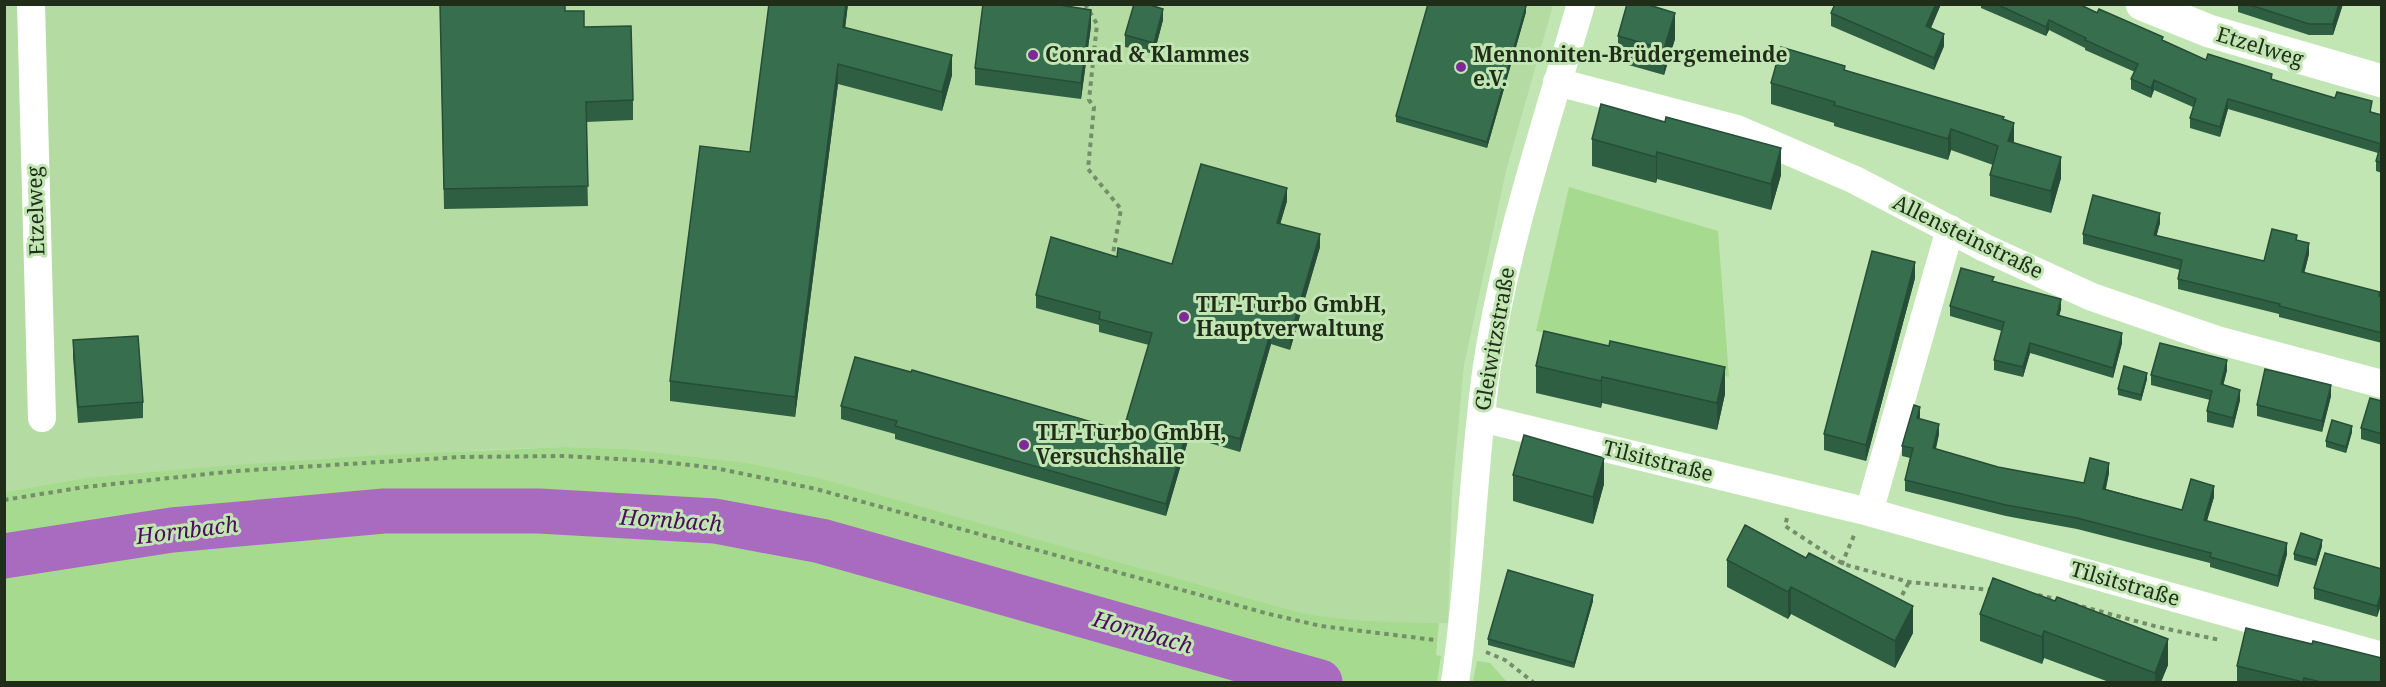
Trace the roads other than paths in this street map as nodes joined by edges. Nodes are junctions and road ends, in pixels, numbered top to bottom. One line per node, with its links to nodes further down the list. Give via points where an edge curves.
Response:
1 (31, 4): 8 (street, Etzelweg)
2 (1581, 4): 5 (street, Gleiwitzstraße)
3 (2142, 4): 4 (street, Etzelweg, via 2220,35)
4 (2382, 81)
5 (1557, 82): 6 (street, Allensteinstraße, via 1737,129 1855,180); 9 (street, Gleiwitzstraße, via 1511,248 1495,321)
6 (1950, 229): 7 (street, Allensteinstraße, via 2092,297 2217,340); 10 (street)
7 (2382, 384)
8 (42, 418)
9 (1481, 418): 10 (street, Tilsitstraße); 12 (street, Gleiwitzstraße)
10 (1869, 512): 11 (street, Tilsitstraße)
11 (2382, 657)
12 (1458, 664)

